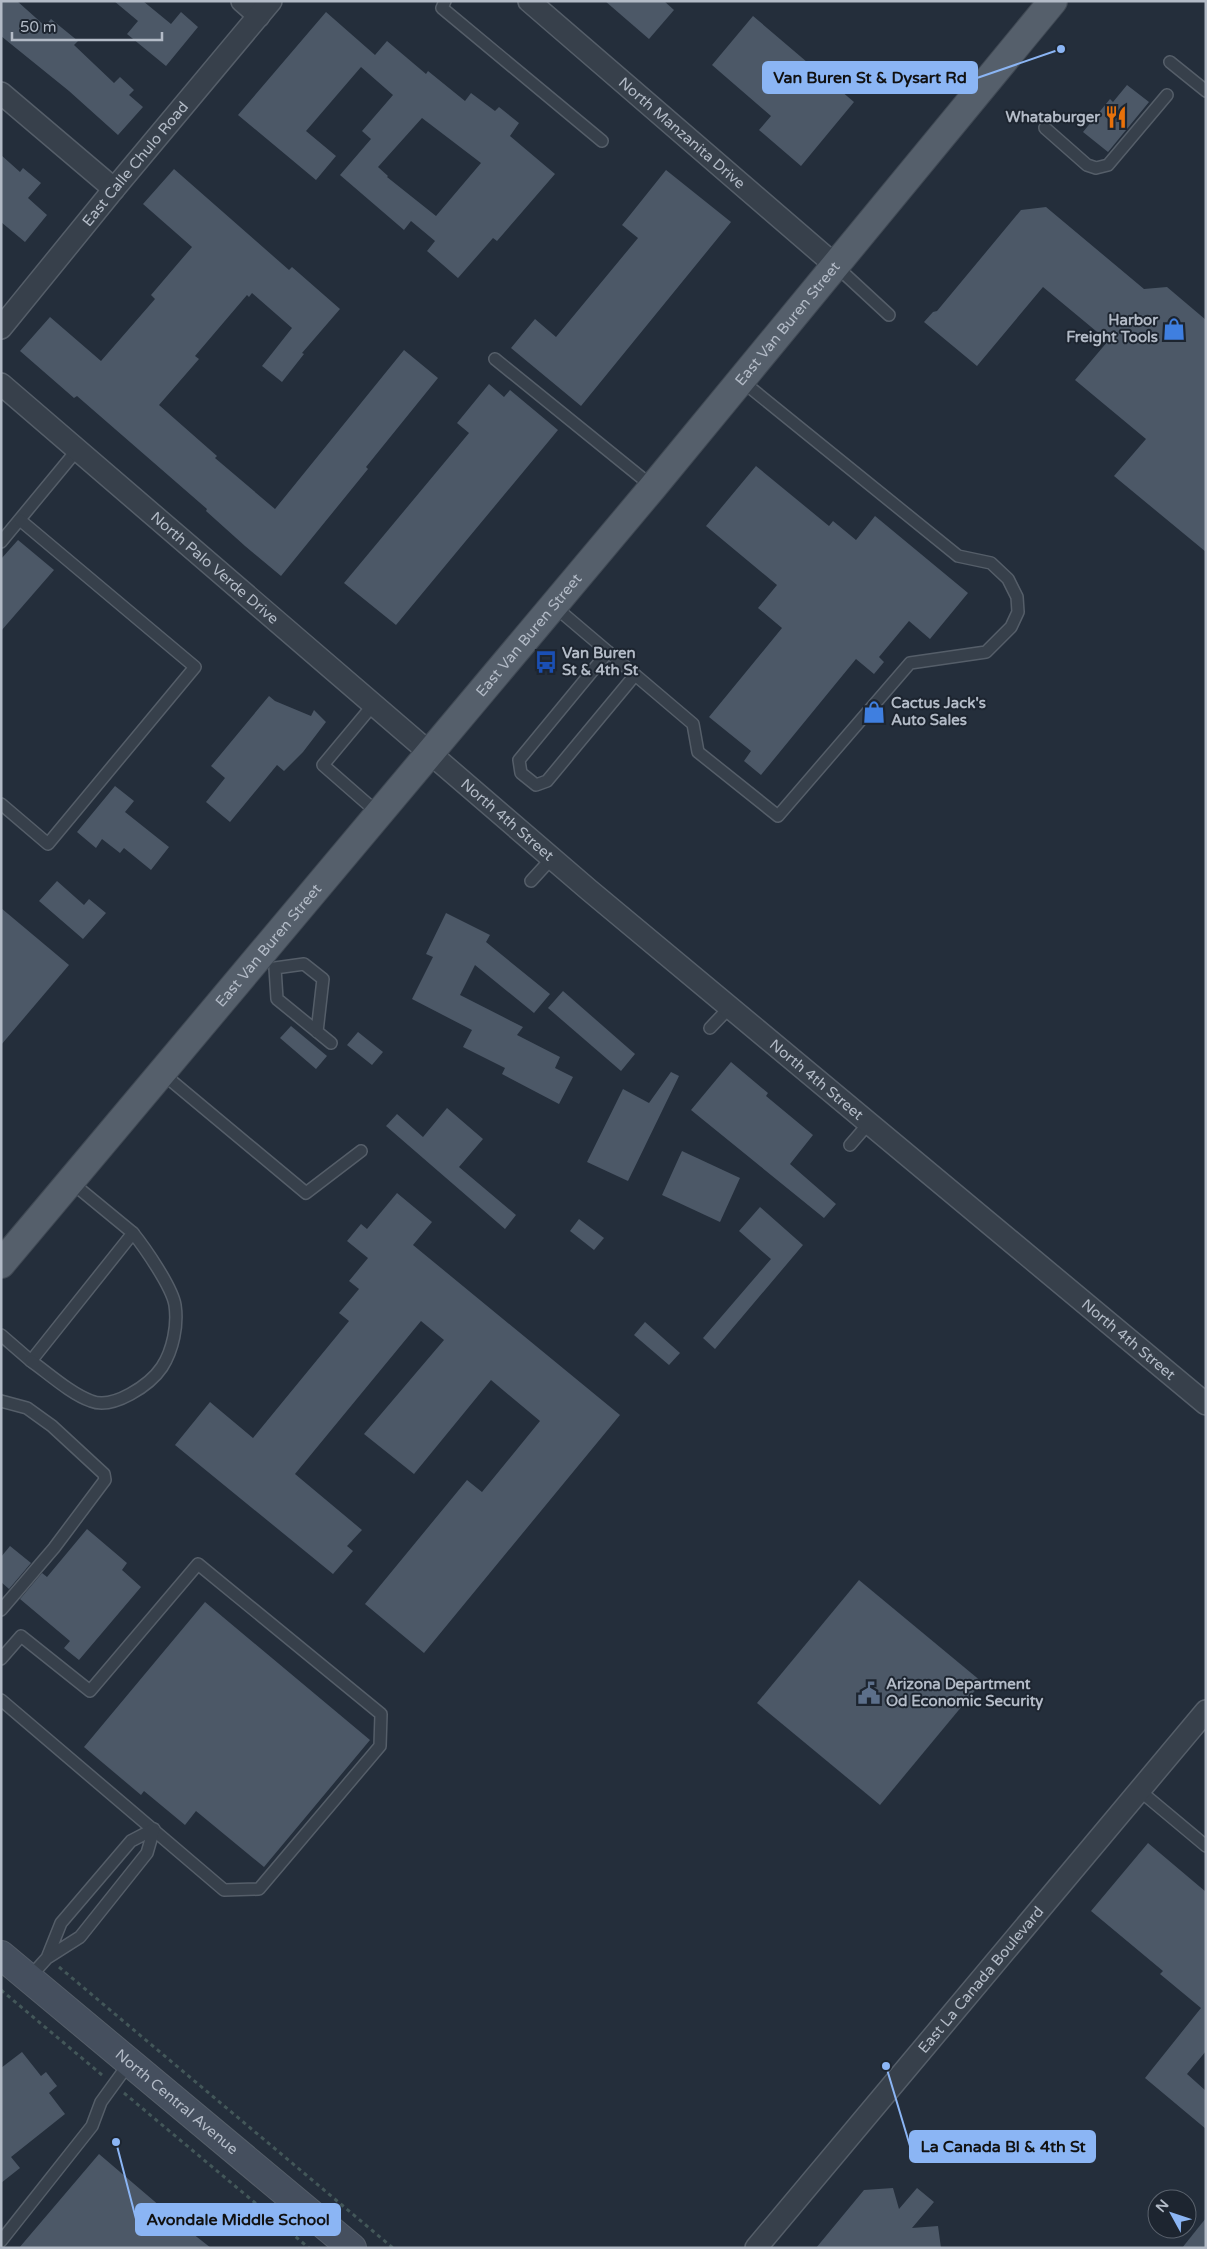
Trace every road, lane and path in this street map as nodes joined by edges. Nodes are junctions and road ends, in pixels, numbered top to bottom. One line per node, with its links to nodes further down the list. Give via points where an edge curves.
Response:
1 (242, 1): 5 (street)
2 (445, 1): 11 (lane, via 442,8)
3 (529, 1): 13 (street, North Manzanita Drive)
4 (1053, 1): 13 (main road, East Van Buren Street)
5 (265, 8): 12 (street, East Calle Chulo Road)
6 (1170, 62): 7 (lane)
7 (1206, 91)
8 (1, 93): 12 (street)
9 (1167, 95): 10 (lane, via 1108,165 1096,168 1087,165)
10 (1045, 128)
11 (602, 141)
12 (114, 189): 15 (street, East Calle Chulo Road)
13 (836, 266): 14 (lane); 17 (main road, East Van Buren Street)
14 (889, 315)
15 (1, 328)
16 (495, 359): 20 (lane)
17 (742, 380): 20 (main road, East Van Buren Street); 25 (lane, via 958,556 991,563 1008,579 1017,597 1018,612 1011,626 986,652 910,663 778,816 698,752 693,724)
18 (1, 384): 19 (street, North Palo Verde Drive)
19 (77, 450): 21 (lane); 26 (street, North Palo Verde Drive)
20 (654, 487): 23 (main road, East Van Buren Street)
21 (20, 520): 22 (lane); 28 (lane, via 195,667 48,844)
22 (1, 542)
23 (554, 606): 24 (lane); 27 (main road, East Van Buren Street)
24 (608, 652): 25 (lane); 25 (lane, via 519,760 521,774 536,785 547,781)
25 (635, 675)
26 (373, 705): 27 (street, North Palo Verde Drive); 29 (lane, via 323,766)
27 (429, 754): 29 (main road, East Van Buren Street); 30 (street, North 4th Street)
28 (1, 804)
29 (379, 814): 32 (main road, East Van Buren Street)
30 (552, 858): 31 (lane); 33 (street, North 4th Street)
31 (531, 881)
32 (267, 962): 35 (lane, via 277,999); 35 (lane, via 304,964 323,979); 37 (main road, East Van Buren Street)
33 (730, 1008): 34 (lane); 38 (street, North 4th Street)
34 (710, 1028)
35 (317, 1032): 36 (lane)
36 (331, 1044)
37 (162, 1073): 40 (lane, via 306,1193); 41 (main road, East Van Buren Street)
38 (869, 1123): 39 (lane); 47 (street, North 4th Street)
39 (850, 1145)
40 (361, 1151)
41 (70, 1182): 42 (lane); 43 (main road, East Van Buren Street)
42 (133, 1233): 45 (lane); 45 (lane, via 150,1255 175,1303 176,1326 162,1368 134,1393 112,1403 92,1402)
43 (1, 1264)
44 (1, 1336): 45 (lane)
45 (31, 1361)
46 (1, 1401): 48 (lane, via 27,1408 52,1426 104,1474 105,1480 54,1548)
47 (1206, 1404)
48 (1, 1610)
49 (1, 1659): 53 (lane, via 21,1636 90,1691 198,1564 380,1714 380,1746 259,1890 224,1890)
50 (1, 1700): 53 (lane)
51 (1206, 1711): 52 (street, East La Canada Boulevard)
52 (1139, 1790): 54 (lane); 65 (street, East La Canada Boulevard)
53 (154, 1830): 56 (lane, via 147,1853 80,1937); 56 (lane, via 131,1841 62,1923)
54 (1206, 1846)
55 (1, 1954): 57 (street, North Central Avenue)
56 (47, 1958): 57 (lane); 64 (path)
57 (29, 1978): 59 (street, North Central Avenue)
58 (1, 1990): 60 (path)
59 (130, 2062): 60 (lane); 63 (street, North Central Avenue)
60 (113, 2084): 61 (lane, via 101,2102 92,2126); 62 (path)
61 (1, 2241)
62 (309, 2248)
63 (352, 2248)
64 (393, 2248)
65 (756, 2248)

